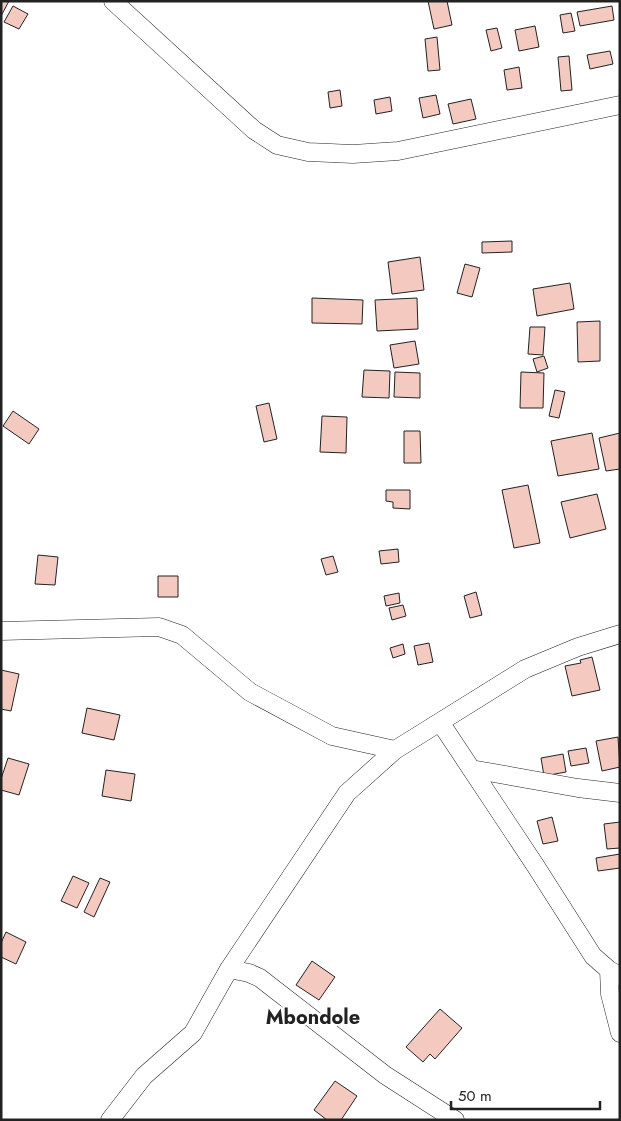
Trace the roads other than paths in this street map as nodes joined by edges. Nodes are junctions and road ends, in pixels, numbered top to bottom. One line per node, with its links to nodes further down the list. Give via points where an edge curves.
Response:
1 (113, 1): 2 (street, via 254,130 277,145 308,152 354,154 398,151)
2 (620, 105)
3 (1, 631): 6 (street, via 171,629 250,692 332,736)
4 (620, 634): 5 (street, via 525,669)
5 (440, 722): 6 (street); 7 (street)
6 (395, 750): 9 (street, via 347,793)
7 (471, 769): 8 (street); 10 (street, via 593,956)
8 (620, 793)
9 (229, 969): 12 (street, via 193,1033 144,1076); 13 (street, via 260,978 385,1074)
10 (614, 973): 11 (street, via 610,994)
11 (620, 1033)
12 (110, 1120)
13 (455, 1120)

